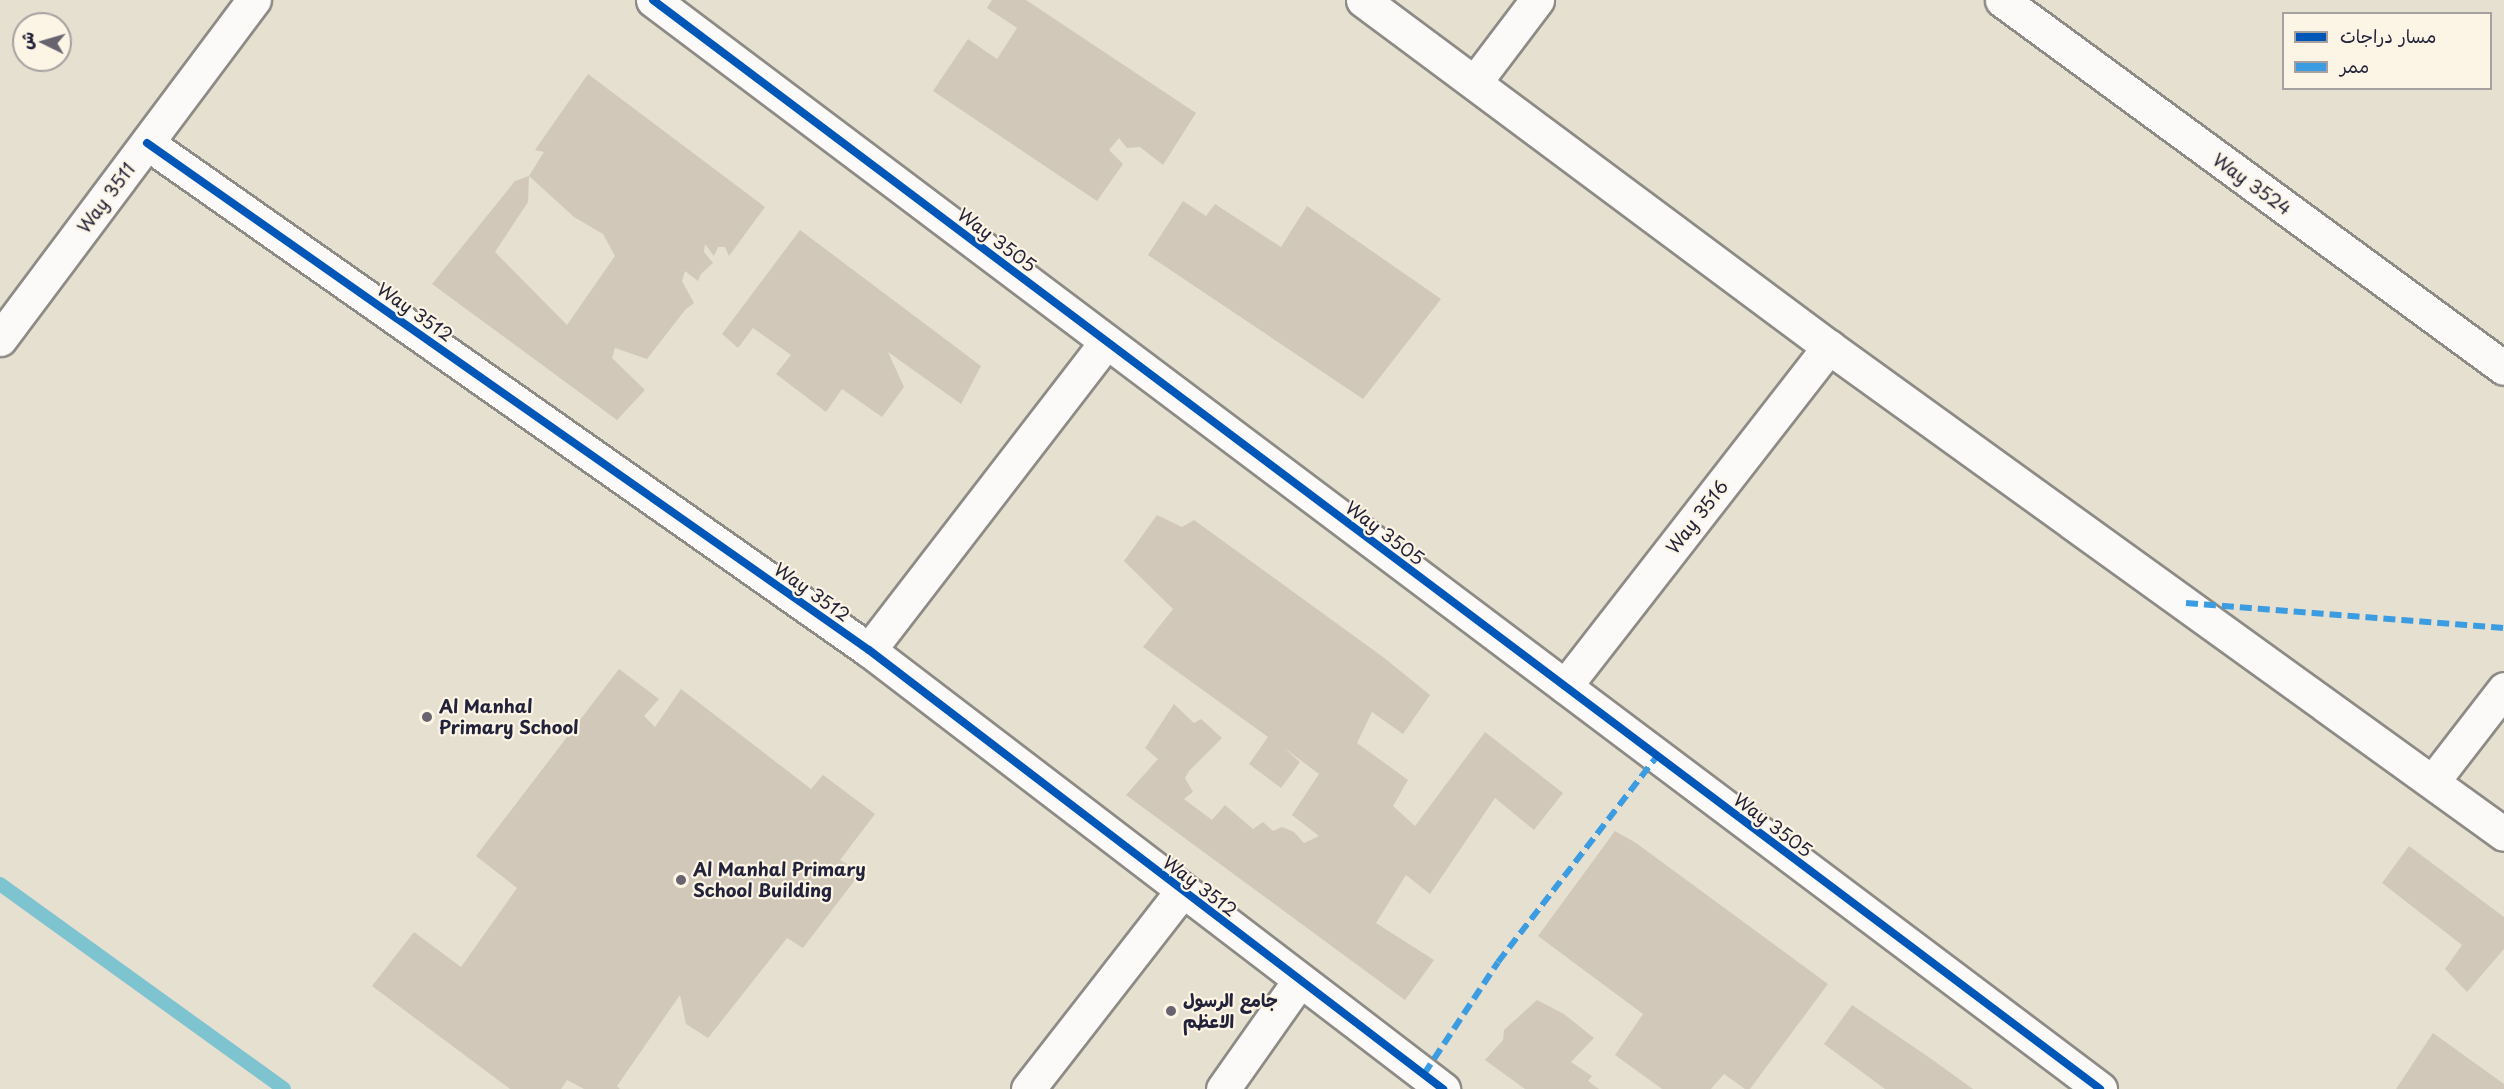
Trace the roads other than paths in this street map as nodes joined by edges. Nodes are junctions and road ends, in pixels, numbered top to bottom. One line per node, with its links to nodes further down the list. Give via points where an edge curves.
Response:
1 (254, 0): 7 (street, Way 3511)
2 (653, 0): 9 (street, Way 3505)
3 (1363, 0): 6 (street)
4 (1537, 0): 6 (street)
5 (2002, 0): 11 (street, Way 3524)
6 (1475, 82): 10 (street)
7 (147, 142): 8 (street, Way 3511); 12 (street, Way 3512)
8 (0, 339)
9 (1107, 342): 12 (street); 13 (street, Way 3505)
10 (1829, 347): 13 (street, Way 3516); 15 (street)
11 (2504, 368)
12 (869, 650): 17 (street, Way 3512)
13 (1565, 686): 22 (street, Way 3505)
14 (2504, 689): 15 (street)
15 (2433, 781): 16 (street)
16 (2504, 834)
17 (1182, 891): 18 (street, Way 3512); 19 (street)
18 (1300, 980): 20 (street); 21 (street, Way 3512)
19 (1028, 1089)
20 (1223, 1089)
21 (1443, 1089)
22 (2100, 1089)

